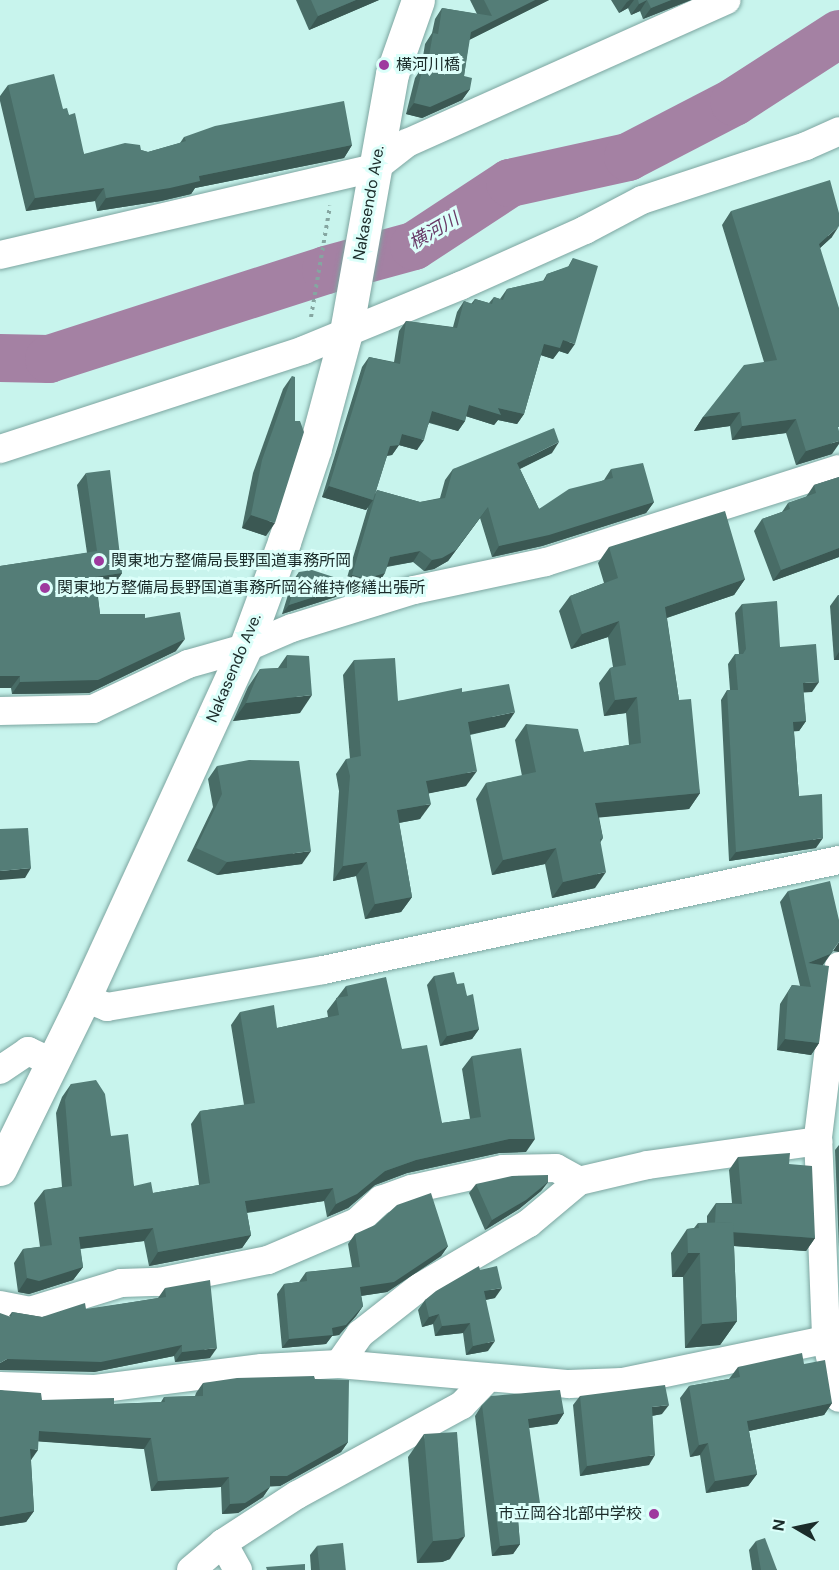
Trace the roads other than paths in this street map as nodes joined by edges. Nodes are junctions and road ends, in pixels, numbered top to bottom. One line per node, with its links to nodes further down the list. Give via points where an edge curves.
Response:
1 (418, 0): 4 (highway, Nakasendo Ave., via 392,74)
2 (726, 0): 4 (street, via 407,142)
3 (839, 131): 6 (street, via 806,146 642,200 574,235)
4 (373, 183): 5 (street); 6 (highway, Nakasendo Ave.)
5 (0, 255)
6 (347, 326): 7 (street, via 286,356); 9 (highway, Nakasendo Ave., via 315,448)
7 (0, 449)
8 (839, 469): 9 (street, via 546,562 414,590 292,628)
9 (244, 648): 10 (street, via 189,664 93,709); 13 (highway, Nakasendo Ave.)
10 (0, 711)
11 (839, 860): 13 (street, via 323,970 107,1007)
12 (839, 966): 16 (street)
13 (84, 998): 14 (highway, Nakasendo Ave.)
14 (52, 1062): 15 (street, via 28,1051); 17 (highway, Nakasendo Ave.)
15 (0, 1070)
16 (818, 1141): 18 (street, via 648,1165); 20 (street)
17 (0, 1169)
18 (579, 1181): 19 (street, via 556,1168 492,1172 381,1200 357,1222 268,1260 159,1282 121,1283 30,1311); 21 (street, via 529,1223 420,1287 360,1334)
19 (0, 1305)
20 (833, 1338): 22 (street, via 622,1382 569,1384); 24 (street)
21 (339, 1364): 22 (street); 23 (street, via 262,1368 95,1389)
22 (488, 1378): 25 (street, via 462,1405 297,1495)
23 (0, 1386)
24 (839, 1398)
25 (223, 1543): 26 (street); 27 (street)
26 (191, 1570)
27 (238, 1570)

